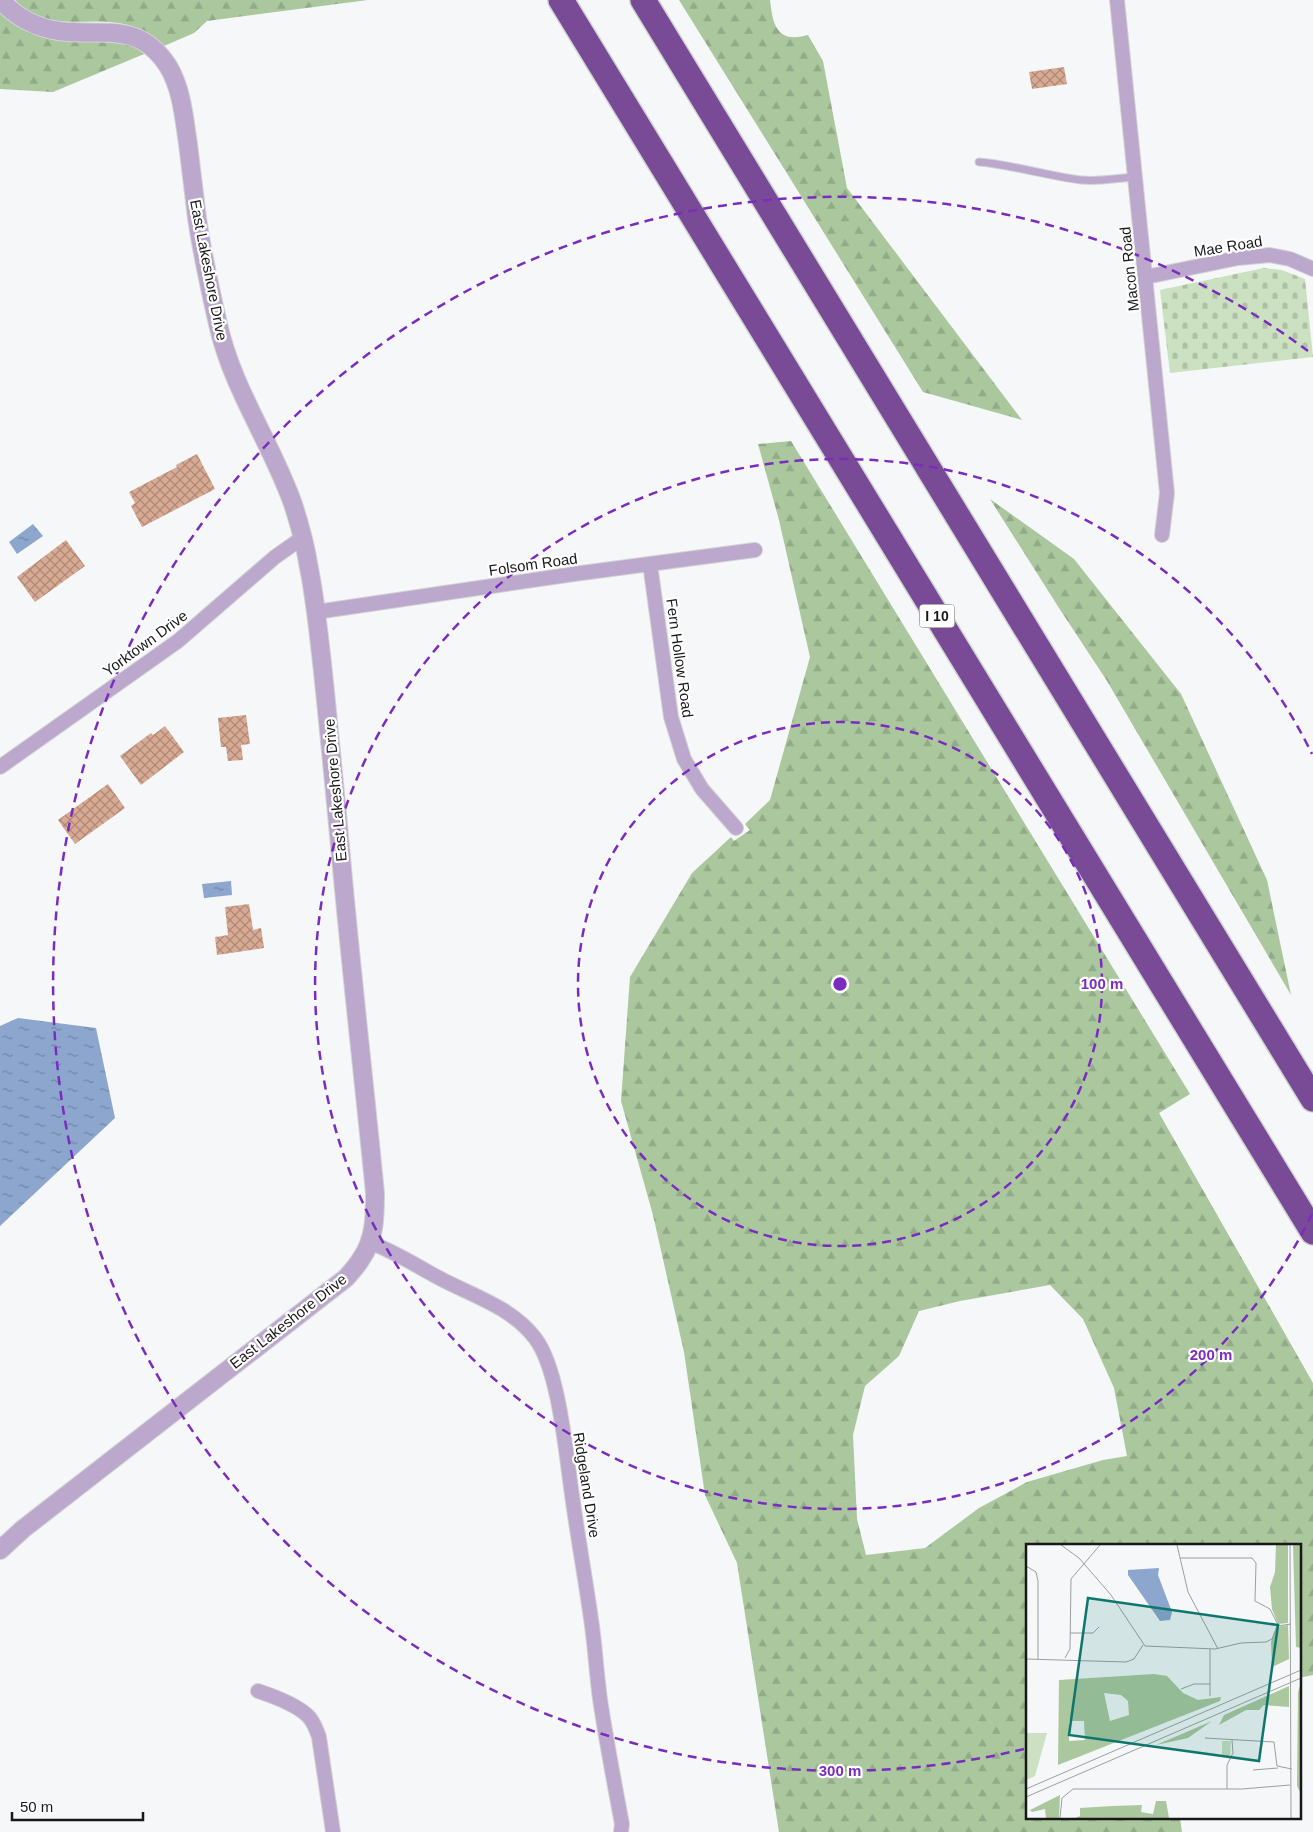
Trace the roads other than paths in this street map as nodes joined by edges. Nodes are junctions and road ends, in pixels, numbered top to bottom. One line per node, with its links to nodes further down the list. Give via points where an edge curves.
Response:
1 (1, 0): 10 (street, East Lakeshore Drive, via 27,22 46,29 107,31 137,38 158,53 169,69 184,119 204,260 219,328 249,409 293,504)
2 (561, 0): 17 (highway, I 10)
3 (643, 0): 16 (highway)
4 (1117, 0): 6 (street, Macon Road)
5 (979, 162): 6 (lane, via 1083,180)
6 (1136, 177): 8 (street, Macon Road)
7 (1313, 269): 8 (street, Mae Road, via 1270,255 1238,258)
8 (1146, 277): 9 (street, Macon Road, via 1167,493)
9 (1162, 535)
10 (302, 538): 13 (street, East Lakeshore Drive); 14 (street, Yorktown Drive, via 275,557 178,641)
11 (755, 550): 12 (street, Folsom Road)
12 (650, 564): 13 (street, Folsom Road); 15 (street, Fern Hollow Road, via 670,717 684,759 697,781)
13 (316, 612): 18 (street, East Lakeshore Drive, via 376,1193 374,1225)
14 (0, 767)
15 (736, 828)
16 (1313, 1099)
17 (1313, 1232)
18 (369, 1242): 19 (street, East Lakeshore Drive, via 362,1259 346,1278); 22 (street, Ridgeland Drive, via 512,1315 530,1332 545,1355 566,1452)
19 (0, 1550)
20 (258, 1691): 21 (street, via 307,1714 314,1724)
21 (333, 1832)
22 (621, 1832)

